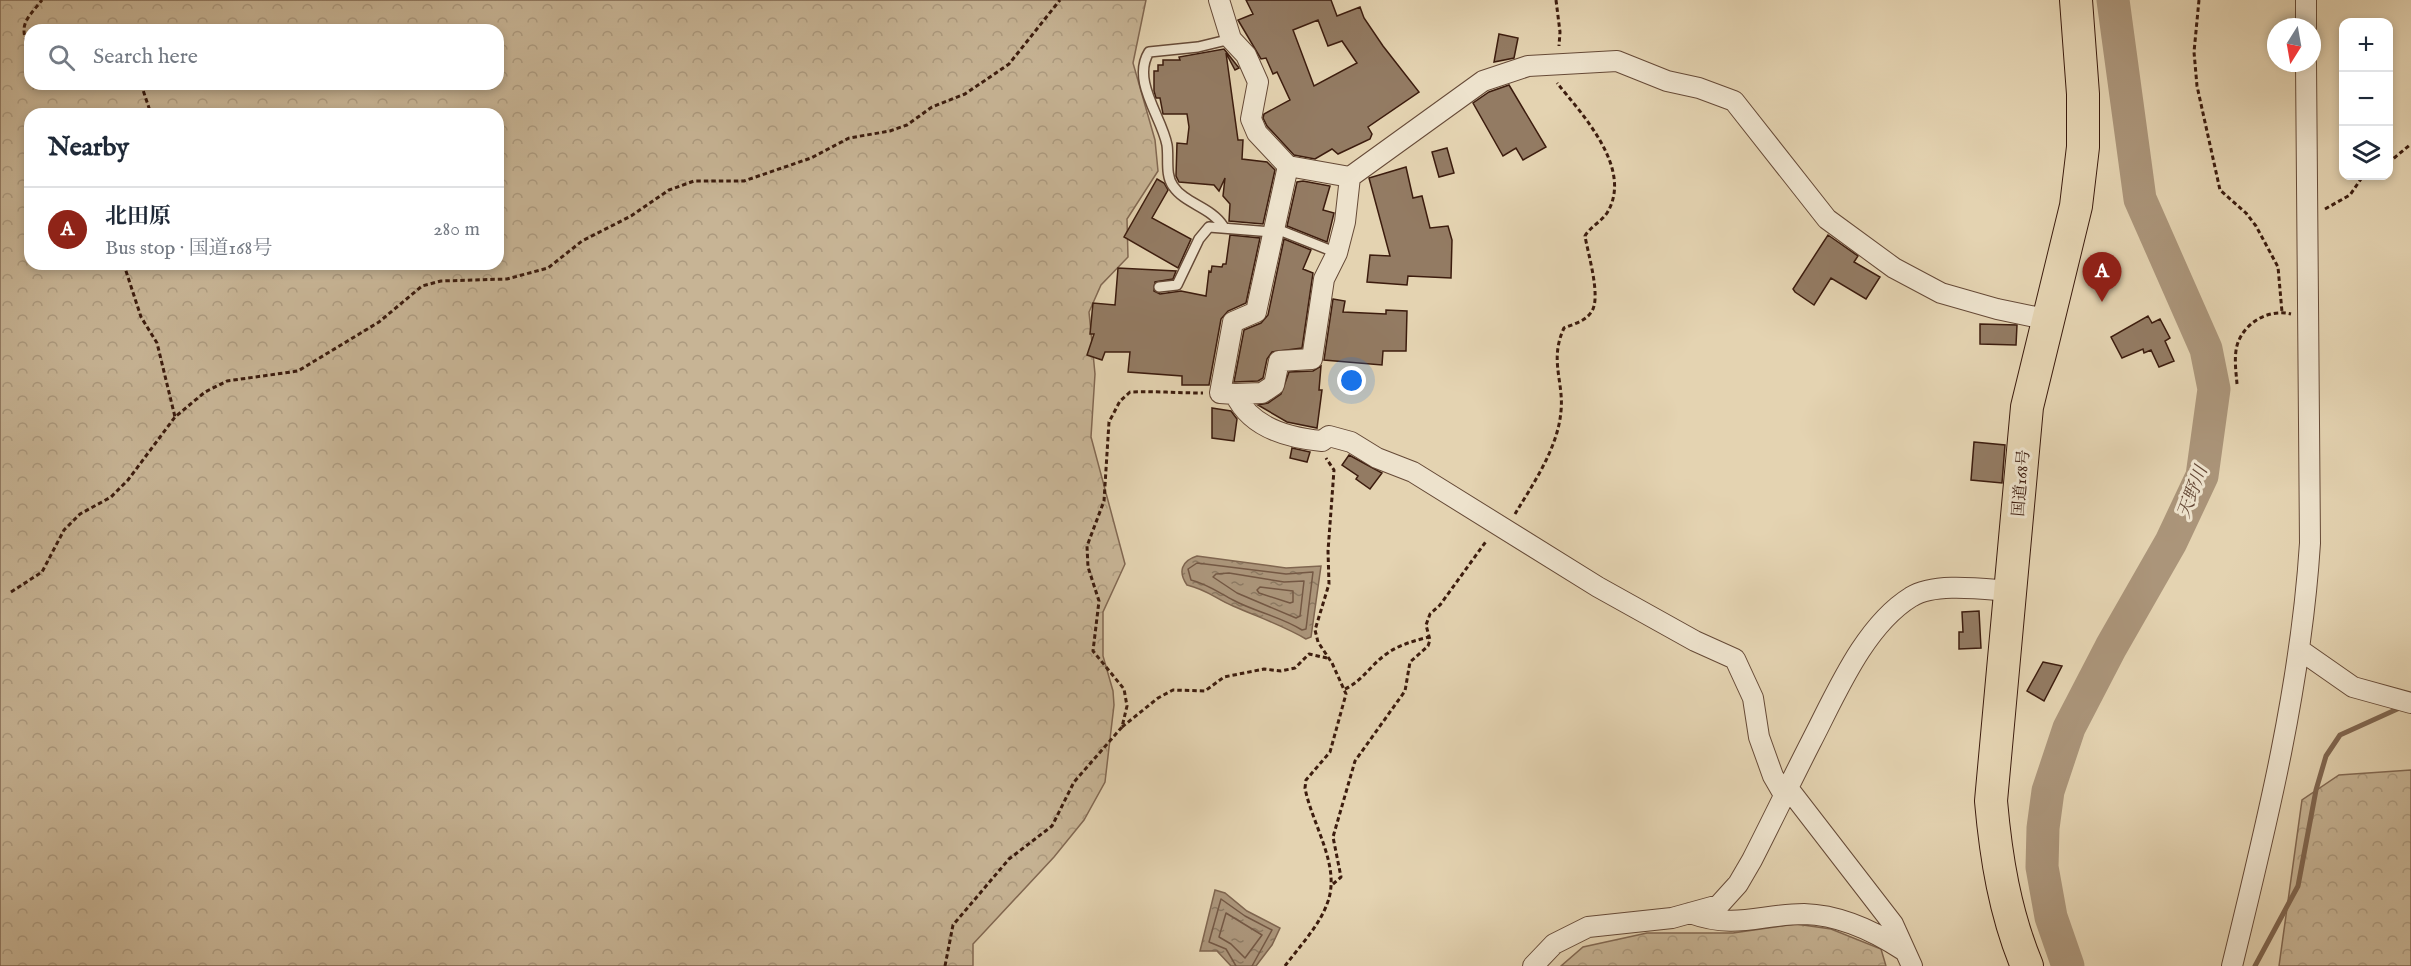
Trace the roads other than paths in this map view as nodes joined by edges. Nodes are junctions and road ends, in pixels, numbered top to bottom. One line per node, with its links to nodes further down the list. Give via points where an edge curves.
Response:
1 (1219, 0): 5 (street)
2 (2076, 0): 13 (highway, 国道168号, via 2083,147 2076,206)
3 (2306, 0): 4 (street)
4 (2306, 18)
5 (1231, 39): 7 (street, via 1246,55 1258,82 1251,119 1257,133); 9 (lane, via 1149,52 1144,69 1149,98 1167,145 1171,183)
6 (2306, 72): 16 (street, via 2310,543)
7 (1288, 166): 8 (street); 10 (street)
8 (1350, 177): 11 (street); 13 (street, via 1483,81 1528,66 1617,61 1734,101 1827,219 1894,268 1941,293)
9 (1223, 226): 10 (lane); 12 (lane, via 1204,231 1177,285)
10 (1273, 230): 11 (lane); 14 (street, via 1256,312 1233,321)
11 (1337, 253): 14 (street, via 1324,279 1312,359 1279,361 1274,386 1262,393)
12 (1159, 287)
13 (2050, 320): 15 (highway, 国道168号, via 2026,407)
14 (1227, 393): 18 (street, via 1259,421 1300,439 1322,441 1329,436 1351,442 1377,458 1413,472 1598,587 1735,659 1753,698 1759,737 1773,776)
15 (2010, 591): 18 (street, via 1942,589 1912,595 1878,626 1842,681); 22 (highway, 国道168号, via 1991,801 1996,857 2012,930)
16 (2300, 650): 17 (street, via 2353,687); 23 (street, via 2263,838)
17 (2411, 703)
18 (1786, 791): 19 (street, via 1738,884 1719,905); 20 (street, via 1893,924)
19 (1690, 913): 20 (street, via 1712,921 1803,914 1831,917 1882,937); 21 (street, via 1588,927 1554,944)
20 (1907, 958)
21 (1533, 966)
22 (2026, 966)
23 (2232, 966)

